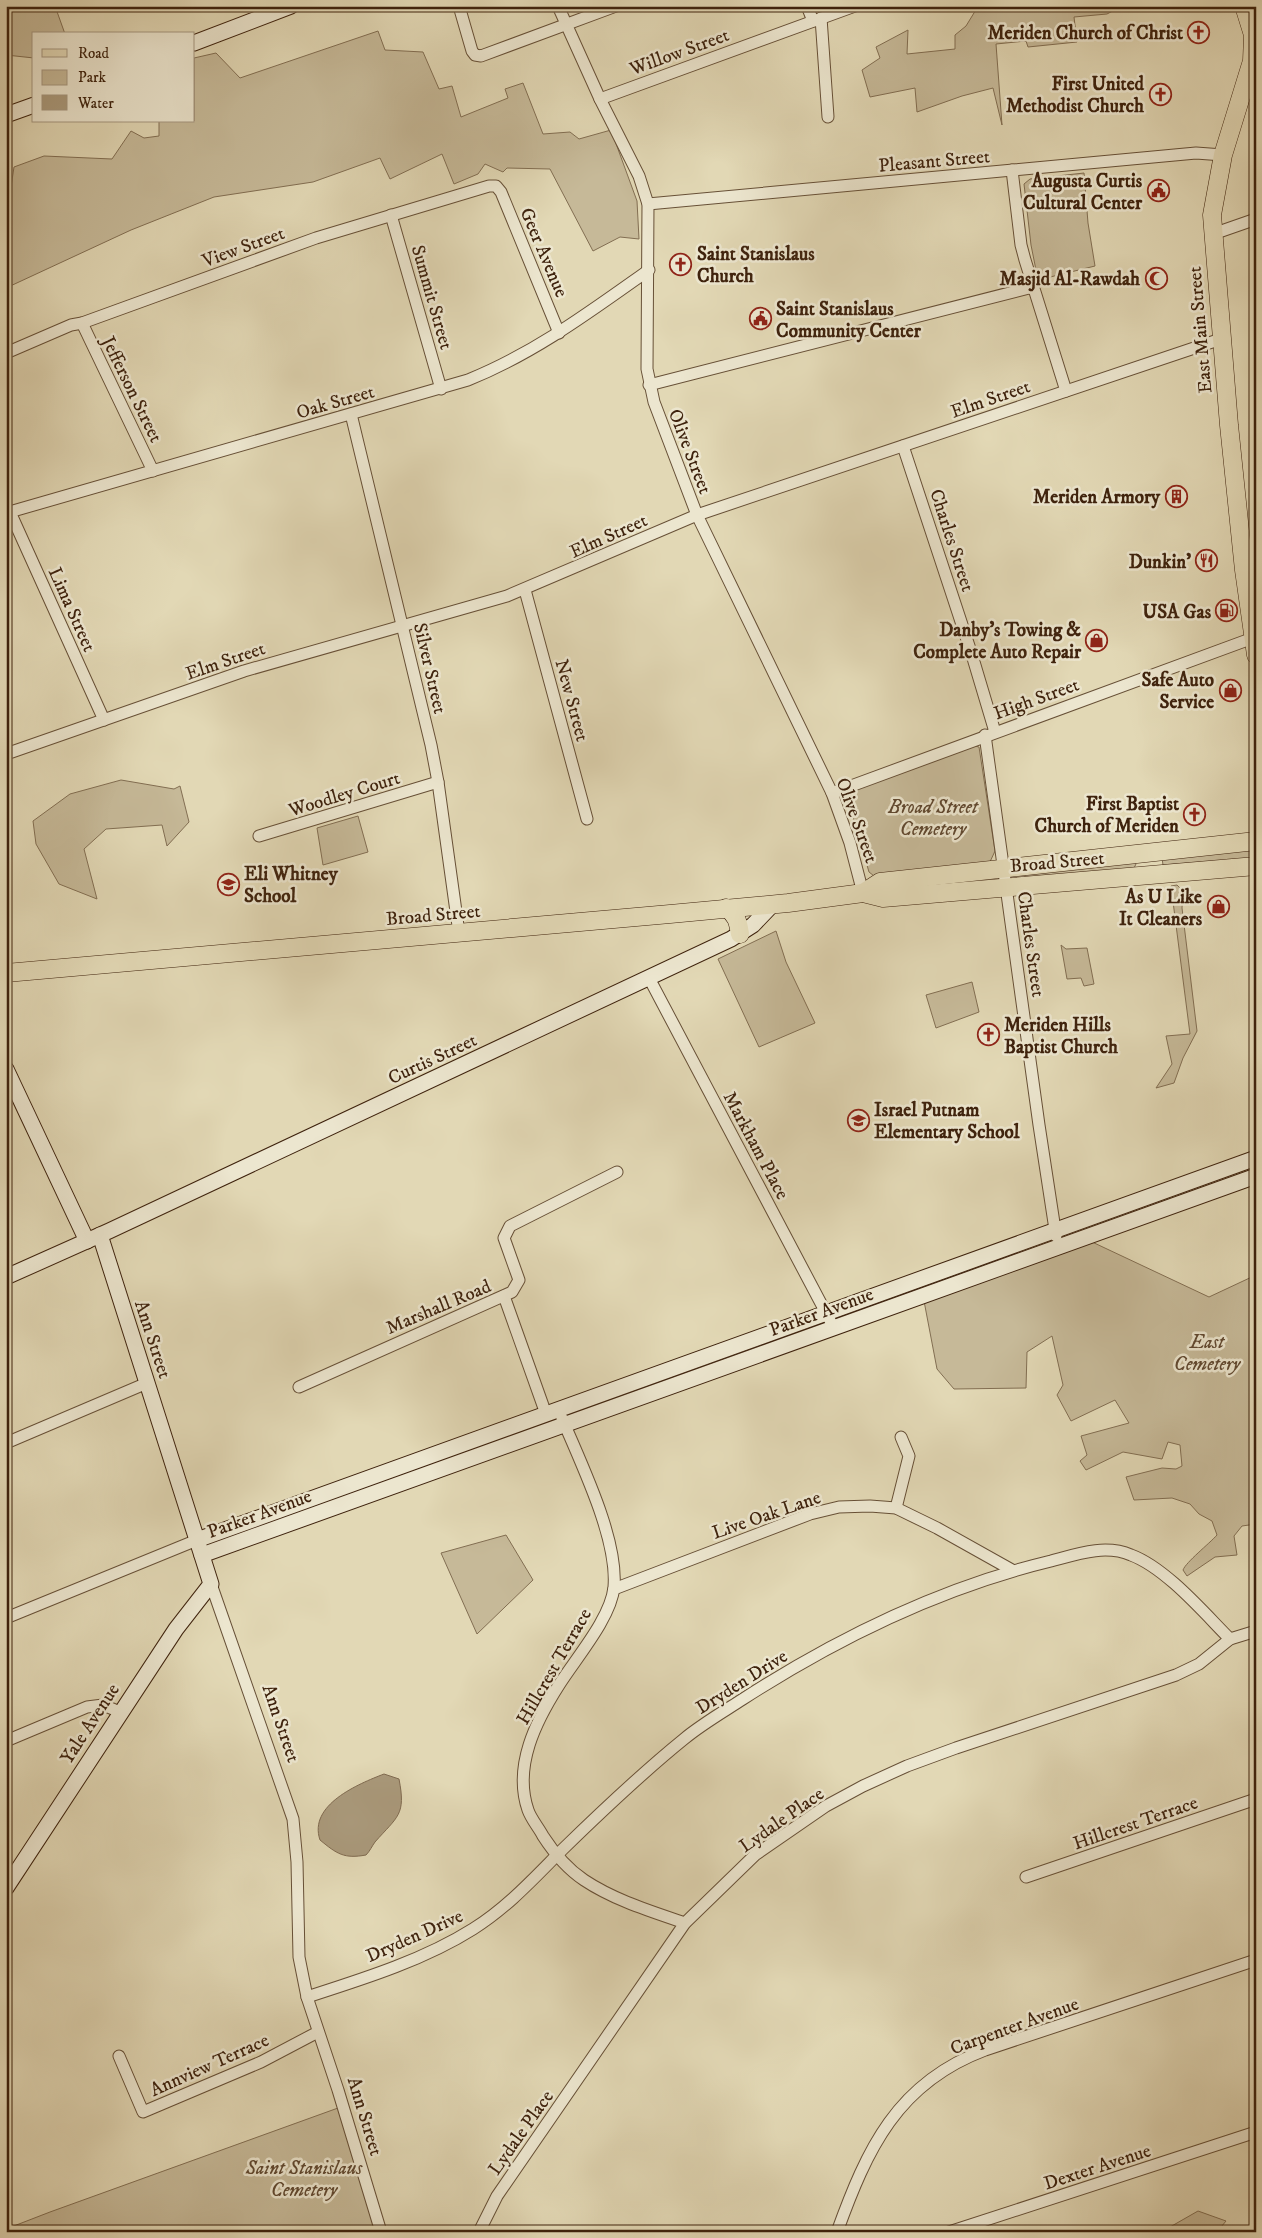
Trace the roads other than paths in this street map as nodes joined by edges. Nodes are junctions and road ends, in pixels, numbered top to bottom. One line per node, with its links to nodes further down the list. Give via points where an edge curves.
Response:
1 (291, 6): 10 (street)
2 (459, 6): 9 (street, via 475,55 481,56)
3 (558, 6): 9 (street, Olive Street)
4 (616, 6): 9 (street)
5 (807, 6): 8 (street)
6 (855, 6): 8 (street, Willow Street)
7 (1250, 19): 11 (main road, East Main Street)
8 (817, 20): 12 (street, Willow Street); 15 (street)
9 (565, 25): 12 (street, Olive Street)
10 (195, 43)
11 (1252, 75): 16 (main road, East Main Street)
12 (600, 99): 19 (street, Olive Street, via 638,176)
13 (32, 106): 14 (street)
14 (6, 115)
15 (828, 117)
16 (1223, 155): 17 (street, Pleasant Street, via 1196,153); 22 (main road, East Main Street, via 1214,198)
17 (1012, 170): 19 (street, Pleasant Street); 24 (street, via 1021,245)
18 (496, 186): 20 (street, View Street); 26 (street, Geer Avenue)
19 (648, 204): 23 (street, Olive Street)
20 (391, 215): 25 (street, View Street, via 316,238); 30 (street, Summit Street)
21 (1256, 218): 22 (street)
22 (1213, 234): 27 (main road, East Main Street)
23 (649, 270): 26 (street, Oak Street); 29 (street, Olive Street)
24 (1033, 286): 29 (street); 31 (street)
25 (82, 323): 28 (street, View Street); 34 (street, Jefferson Street)
26 (560, 333): 30 (street, Oak Street, via 506,364)
27 (1221, 339): 31 (street, Elm Street); 37 (main road, East Main Street)
28 (6, 353)
29 (649, 385): 36 (street, Olive Street)
30 (441, 389): 32 (street, Oak Street)
31 (1066, 391): 33 (street, Elm Street)
32 (351, 414): 34 (street, Oak Street); 39 (street, Silver Street)
33 (903, 446): 36 (street, Elm Street); 43 (street, Charles Street, via 972,655)
34 (153, 470): 35 (street, Oak Street)
35 (8, 512): 42 (street, Lima Street)
36 (697, 515): 38 (street, Elm Street); 46 (street, Olive Street)
37 (1250, 569): 40 (main road, East Main Street)
38 (525, 590): 39 (street, Elm Street); 47 (street, New Street)
39 (403, 626): 42 (street, Elm Street, via 244,671); 45 (street, Silver Street)
40 (1253, 638): 41 (main road, East Main Street); 43 (street, High Street)
41 (1256, 655)
42 (104, 720): 44 (street, Elm Street)
43 (990, 734): 46 (street, High Street); 52 (street, Charles Street)
44 (6, 754)
45 (438, 782): 48 (street, Woodley Court); 58 (street, Silver Street)
46 (832, 793): 55 (street, Olive Street)
47 (587, 819)
48 (259, 836)
49 (1254, 840): 50 (main road, Broad Street)
50 (1148, 852): 52 (main road, Broad Street); 53 (main road)
51 (1256, 866): 53 (main road, Broad Street)
52 (1004, 868): 54 (street, Charles Street); 55 (main road, Broad Street, via 880,882)
53 (1150, 875): 54 (main road, Broad Street)
54 (1006, 887): 55 (main road, Broad Street, via 883,898); 68 (street, Charles Street)
55 (863, 893): 56 (main road, Broad Street)
56 (774, 904): 57 (main road, Broad Street); 59 (street, Curtis Street)
57 (726, 908): 58 (main road, Broad Street); 59 (main road, via 737,918)
58 (459, 933): 60 (main road, Broad Street)
59 (740, 934): 61 (street, Curtis Street)
60 (6, 974)
61 (650, 978): 69 (street, Curtis Street); 75 (street, Markham Place)
62 (6, 1069): 69 (street, Ann Street)
63 (1256, 1158): 66 (street, Parker Avenue)
64 (617, 1172): 74 (street, via 510,1226 504,1238 519,1280 512,1292)
65 (1256, 1176): 67 (street, Parker Avenue)
66 (1203, 1178): 67 (street); 68 (street, Parker Avenue)
67 (1208, 1193): 70 (street, Parker Avenue)
68 (1055, 1231): 70 (street, Charles Street); 71 (street, Parker Avenue)
69 (94, 1238): 72 (street, Curtis Street); 79 (street, Ann Street)
70 (1059, 1247): 73 (street, Parker Avenue)
71 (951, 1269): 73 (street); 75 (street, Parker Avenue)
72 (6, 1277)
73 (956, 1284): 76 (street, Parker Avenue)
74 (504, 1296): 80 (street, Marshall Road); 81 (street, Marshall Road)
75 (826, 1314): 76 (street, Markham Place); 77 (street, Parker Avenue)
76 (834, 1328): 78 (street, Parker Avenue)
77 (694, 1361): 78 (street); 81 (street, Parker Avenue)
78 (699, 1376): 82 (street, Parker Avenue)
79 (147, 1384): 84 (street); 90 (street, Ann Street)
80 (299, 1387)
81 (552, 1412): 82 (street, Hillcrest Terrace); 85 (street, Parker Avenue)
82 (565, 1425): 86 (street, Parker Avenue); 94 (street, Hillcrest Terrace, via 610,1540 615,1565)
83 (901, 1437): 88 (street, via 909,1456)
84 (6, 1443)
85 (440, 1452): 86 (street); 87 (street, Parker Avenue)
86 (446, 1468): 89 (street, Parker Avenue)
87 (325, 1494): 89 (street, Parker Avenue); 90 (street, Parker Avenue)
88 (896, 1508): 92 (street, Live Oak Lane); 94 (street, Live Oak Lane, via 839,1507 810,1514)
89 (330, 1509): 91 (street, Parker Avenue)
90 (197, 1540): 91 (street, Ann Street); 95 (street)
91 (202, 1555): 93 (street, Ann Street)
92 (1012, 1570): 97 (street, Dryden Drive, via 1105,1549 1131,1555 1185,1593); 101 (street, Dryden Drive, via 876,1624 784,1673 685,1738)
93 (211, 1584): 98 (street, Yale Avenue); 106 (street, Ann Street, via 293,1819 298,1862 299,1958)
94 (614, 1589): 101 (street, Hillcrest Terrace, via 604,1616 538,1721 526,1751 523,1782 528,1810)
95 (6, 1618)
96 (1256, 1631): 97 (street, Lydale Place)
97 (1230, 1639): 104 (street, Lydale Place, via 1199,1664 1176,1675 956,1748 863,1786 826,1806 755,1855)
98 (120, 1712): 99 (street, via 103,1705 88,1707); 103 (street, Yale Avenue)
99 (6, 1741)
100 (1256, 1799): 102 (street, Hillcrest Terrace)
101 (556, 1856): 104 (street, Hillcrest Terrace, via 583,1880 620,1900); 106 (street, Dryden Drive, via 508,1903 473,1929 394,1966)
102 (1026, 1877)
103 (6, 1888)
104 (685, 1923): 111 (street, Lydale Place, via 497,2196)
105 (1256, 1960): 112 (street, Carpenter Avenue, via 985,2050 942,2071 915,2091 894,2115 862,2167)
106 (307, 1996): 107 (street, Ann Street)
107 (318, 2032): 108 (street, Annview Terrace, via 261,2062 143,2112); 110 (street, Ann Street)
108 (119, 2056)
109 (1256, 2132): 113 (street, Dexter Avenue)
110 (381, 2232)
111 (479, 2232)
112 (837, 2232)
113 (949, 2232)

